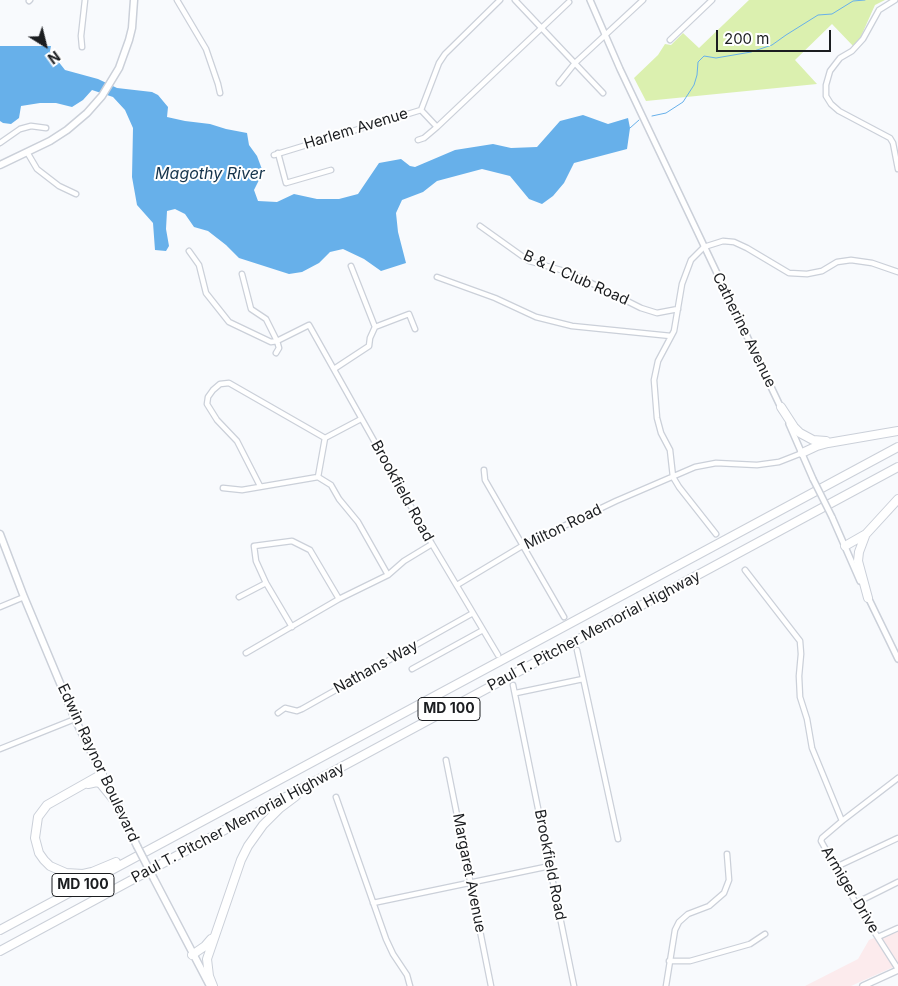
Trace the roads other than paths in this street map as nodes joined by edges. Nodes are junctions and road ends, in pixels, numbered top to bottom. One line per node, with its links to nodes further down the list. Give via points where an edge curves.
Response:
1 (85, 0): 14 (street)
2 (134, 0): 24 (main road, via 129,40 119,68 102,96 67,130)
3 (177, 0): 17 (street, via 206,49)
4 (500, 0): 19 (street, Harlem Avenue, via 445,54)
5 (515, 0): 11 (street)
6 (590, 0): 12 (street, Catherine Avenue)
7 (643, 0): 12 (street)
8 (712, 0): 13 (street)
9 (895, 0): 26 (street, via 879,10 863,39 830,71 826,96 839,111 890,138 894,143)
10 (569, 2): 11 (street)
11 (541, 27): 15 (street); 20 (street)
12 (606, 34): 15 (street); 30 (street, Catherine Avenue)
13 (670, 40)
14 (82, 47)
15 (575, 63): 16 (street); 18 (street)
16 (559, 83)
17 (220, 92)
18 (603, 93)
19 (421, 110): 20 (street); 27 (street, Harlem Avenue, via 276,154 286,183)
20 (437, 127): 22 (street)
21 (46, 128): 23 (street, via 31,126 20,129)
22 (418, 140)
23 (0, 143)
24 (28, 152): 25 (main road); 28 (street, via 37,169)
25 (0, 165)
26 (898, 169)
27 (331, 170)
28 (76, 194)
29 (480, 226): 36 (street, B & L Club Road, via 529,261 583,279 641,308 657,313)
30 (704, 247): 33 (street, via 722,241 734,242 789,273 822,271 837,262 851,260); 36 (street, via 692,260 682,284); 43 (street, Catherine Avenue)
31 (189, 251): 40 (street, via 200,265 206,293 229,322 265,340)
32 (351, 266): 37 (street)
33 (898, 272)
34 (242, 274): 40 (street, via 251,309 266,320)
35 (437, 277): 39 (street, via 536,317 572,326)
36 (678, 309): 39 (street)
37 (375, 327): 38 (street, via 409,314); 42 (street, via 369,346)
38 (415, 329)
39 (671, 336): 53 (street, via 658,360 654,380 657,418 670,450)
40 (278, 341): 41 (street); 42 (street, Brookfield Road, via 309,325)
41 (276, 353)
42 (334, 368): 44 (street, Brookfield Road)
43 (781, 407): 47 (highway, via 794,427 806,437 820,441); 49 (street, Catherine Avenue)
44 (361, 419): 46 (street); 60 (street, Brookfield Road)
45 (898, 431): 47 (highway)
46 (325, 438): 52 (street); 54 (street, via 229,383 220,384 212,390 207,404 237,441)
47 (844, 440): 49 (highway)
48 (898, 447): 96 (highway, Paul T. Pitcher Memorial Highway / MD 100)
49 (802, 453): 53 (street, Milton Road, via 780,462 716,463 695,467); 62 (street, Catherine Avenue, bridge)
50 (898, 467): 86 (highway, Paul T. Pitcher Memorial Highway / MD 100)
51 (484, 470): 61 (street, via 485,480)
52 (318, 477): 54 (street); 64 (street, via 331,485 358,522)
53 (673, 477): 58 (street); 61 (street, Milton Road)
54 (260, 486): 55 (street, via 242,490)
55 (222, 488)
56 (898, 499): 59 (highway)
57 (0, 534): 67 (main road, Edwin Raynor Boulevard)
58 (716, 534)
59 (866, 534): 62 (highway); 69 (highway, via 858,561)
60 (432, 544): 64 (street); 66 (street, Brookfield Road)
61 (522, 546): 66 (street, Milton Road); 73 (street)
62 (845, 546): 69 (street, Catherine Avenue)
63 (745, 570): 94 (street, via 800,641 800,697 812,748)
64 (388, 575): 70 (street)
65 (266, 583): 68 (street); 70 (street, via 256,561 254,546 292,541 310,550); 74 (street)
66 (457, 585): 72 (street, Brookfield Road)
67 (24, 597): 71 (street); 85 (main road, Edwin Raynor Boulevard)
68 (239, 598)
69 (868, 598): 79 (street, Catherine Avenue)
70 (340, 599): 74 (street)
71 (0, 606)
72 (473, 613): 75 (street, Brookfield Road); 84 (street, Nathans Way, via 302,709 286,708)
73 (564, 617)
74 (292, 628): 77 (street)
75 (483, 630): 78 (street, Brookfield Road); 80 (street)
76 (577, 650): 81 (street)
77 (246, 653)
78 (498, 655)
79 (898, 660)
80 (412, 669)
81 (583, 679): 83 (street); 97 (street)
82 (513, 685): 83 (street, Brookfield Road)
83 (516, 693): 99 (street, Brookfield Road)
84 (278, 713)
85 (76, 718): 87 (street); 89 (main road, Edwin Raynor Boulevard)
86 (426, 722): 108 (highway, via 299,795 271,816 241,860); 110 (highway, Paul T. Pitcher Memorial Highway / MD 100)
87 (0, 749)
88 (446, 760): 102 (street, Margaret Avenue)
89 (102, 774): 91 (highway); 93 (main road, Edwin Raynor Boulevard)
90 (898, 778): 94 (street)
91 (79, 787): 93 (highway, via 91,782 101,784); 96 (highway, via 53,800 38,816 36,845 50,866 66,873 92,872)
92 (336, 797): 103 (street)
93 (118, 805): 111 (main road, Edwin Raynor Boulevard, bridge)
94 (842, 821): 100 (street, Armiger Drive, via 821,841)
95 (898, 838): 100 (street)
96 (166, 840): 106 (highway, Paul T. Pitcher Memorial Highway / MD 100)
97 (618, 840)
98 (727, 854): 112 (street, via 729,880 724,893 709,906 692,911 679,922 672,939)
99 (550, 866): 102 (street); 117 (street, Brookfield Road)
100 (836, 868): 104 (street, Armiger Drive)
101 (898, 882): 104 (street)
102 (471, 883): 103 (street); 116 (street, Margaret Avenue)
103 (373, 903): 115 (street)
104 (856, 903): 109 (street, Armiger Drive)
105 (898, 928): 109 (street)
106 (0, 930)
107 (764, 934): 112 (street, via 750,944 690,961)
108 (214, 935): 111 (highway); 114 (highway, via 207,959)
109 (878, 937): 113 (street, Armiger Drive)
110 (0, 952)
111 (192, 955): 114 (main road, Edwin Raynor Boulevard)
112 (669, 961): 118 (street)
113 (898, 970): 119 (main road)
114 (211, 986)
115 (410, 986)
116 (492, 986)
117 (574, 986)
118 (666, 986)
119 (863, 986)

